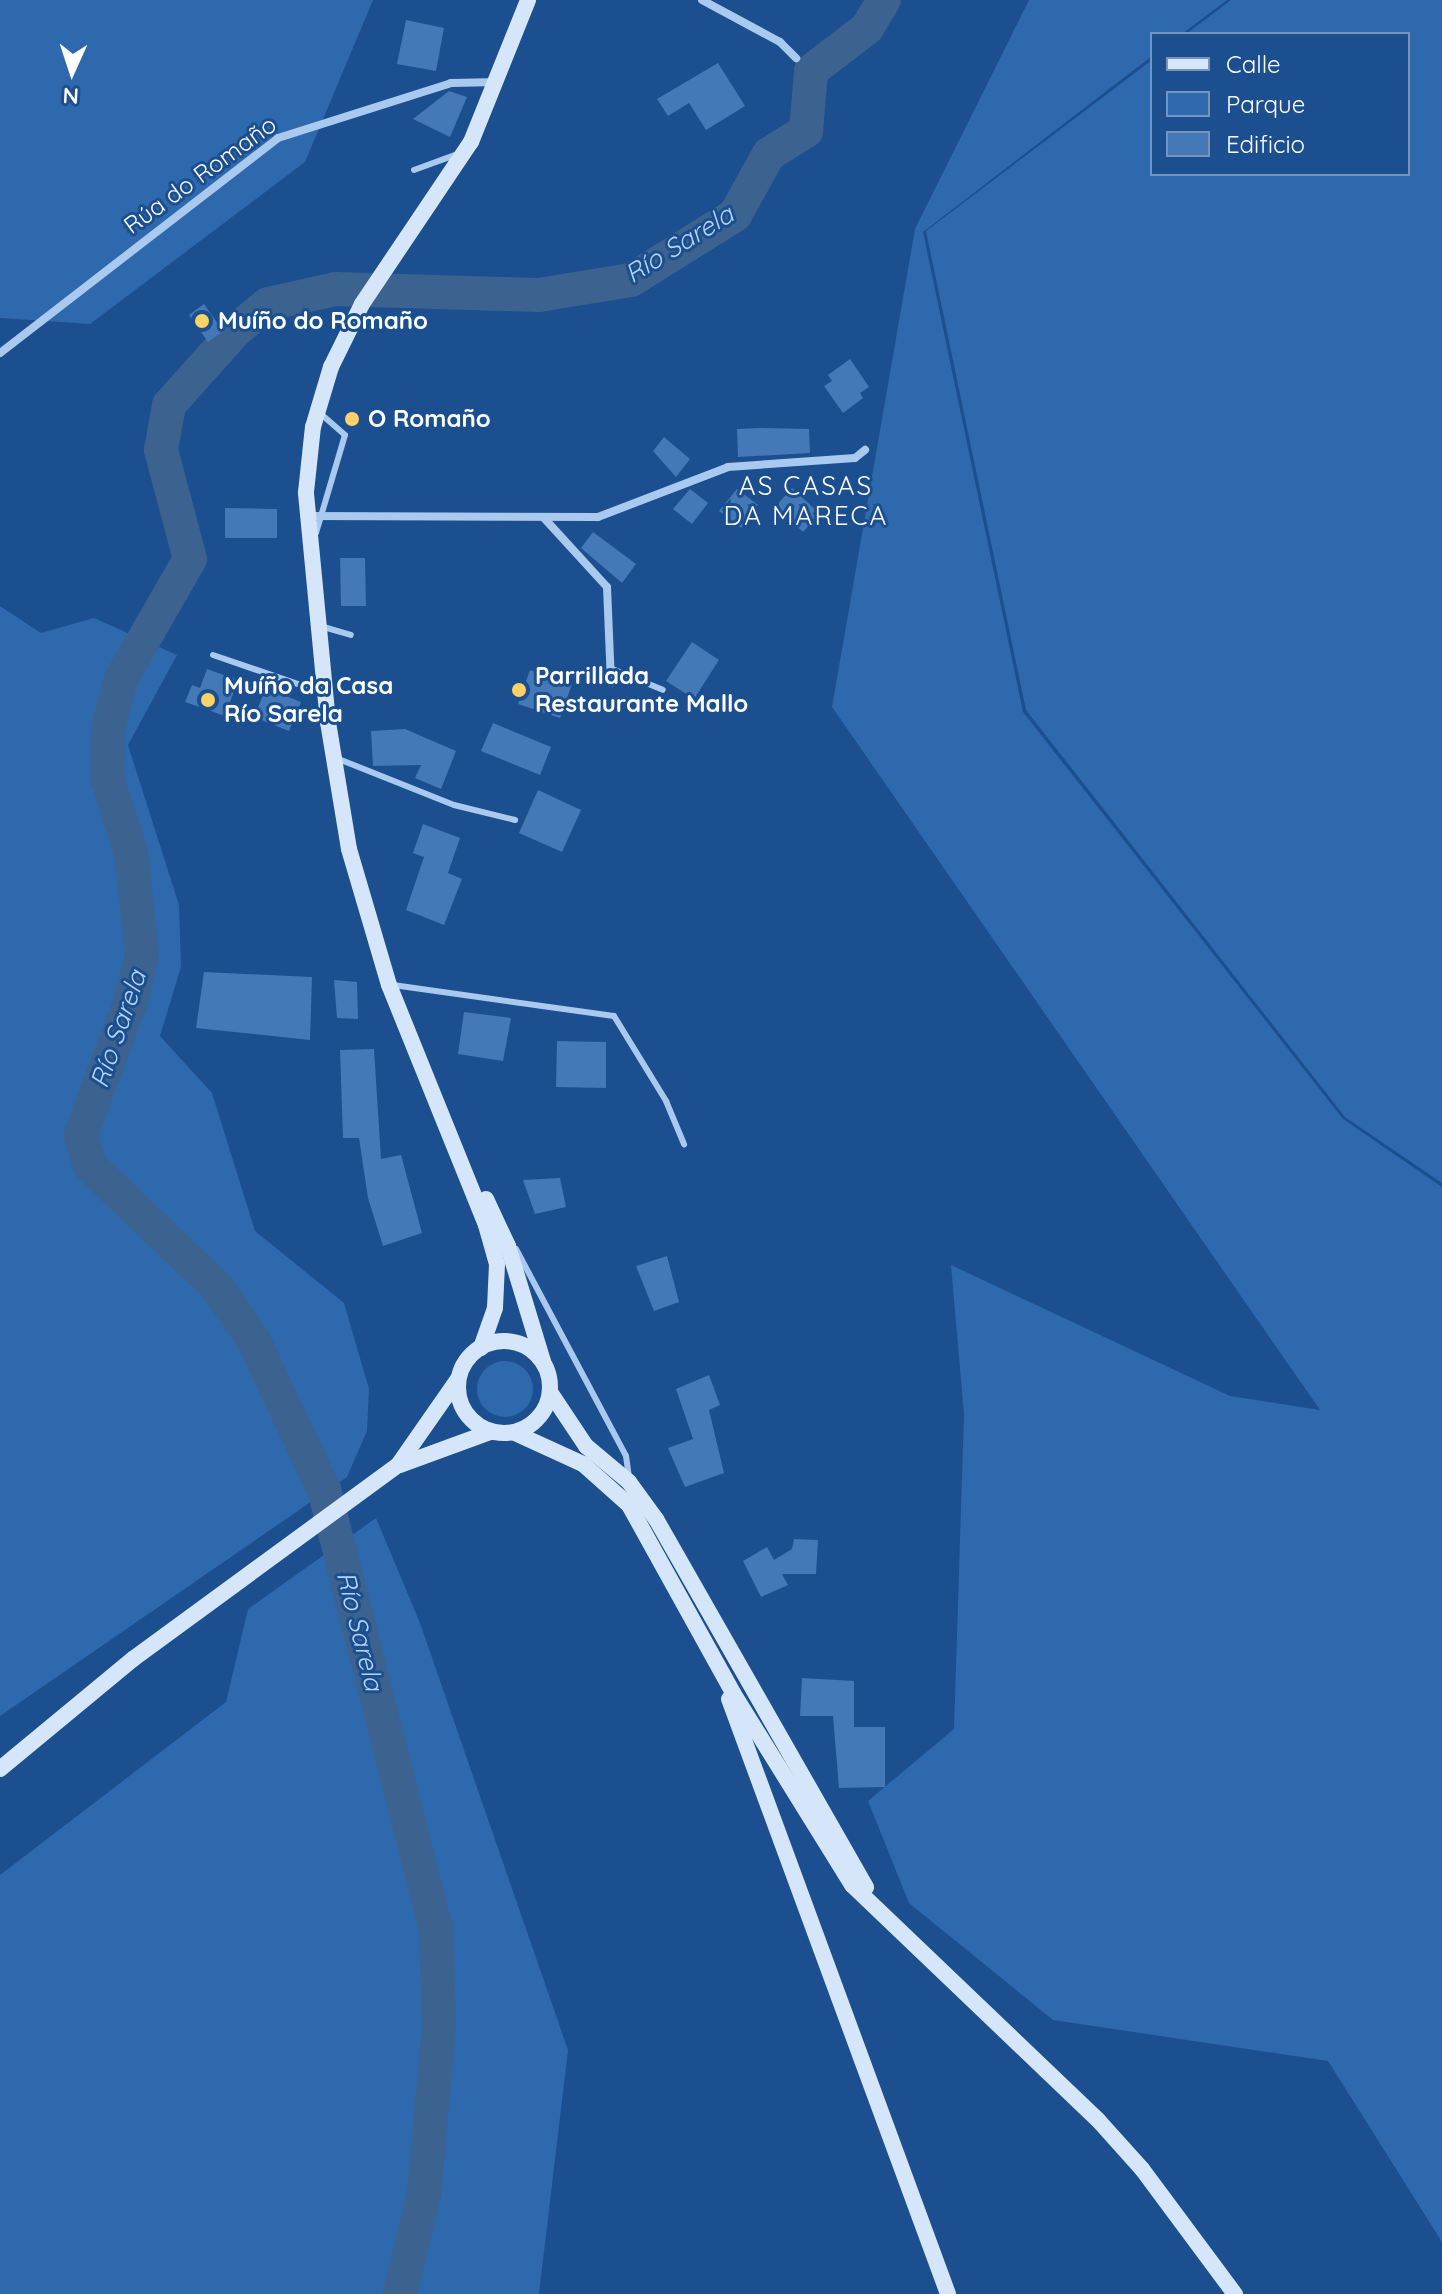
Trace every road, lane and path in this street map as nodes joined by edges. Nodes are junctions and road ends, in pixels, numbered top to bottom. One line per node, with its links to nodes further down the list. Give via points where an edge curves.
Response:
1 (528, 0): 4 (main road)
2 (702, 0): 3 (street, via 780,42)
3 (796, 58)
4 (498, 82): 5 (main road); 7 (street, Rúa do Romaño, via 451,83 278,138)
5 (465, 152): 6 (lane); 8 (main road, via 362,304 331,367)
6 (414, 170)
7 (0, 353)
8 (317, 412): 10 (main road); 10 (lane, via 345,435)
9 (865, 450): 11 (street, via 855,458 728,467 618,512)
10 (314, 516): 11 (street); 12 (main road, via 310,561)
11 (544, 518): 15 (street, via 607,587)
12 (316, 625): 13 (lane); 18 (main road)
13 (351, 635)
14 (213, 655): 18 (lane)
15 (610, 668): 16 (street); 17 (lane)
16 (611, 683)
17 (663, 690)
18 (324, 693): 19 (main road)
19 (333, 757): 20 (lane, via 454,805); 21 (main road, via 349,849)
20 (515, 820)
21 (389, 985): 22 (main road); 23 (lane, via 614,1016 666,1101)
22 (453, 1143): 24 (main road); 27 (main road, via 497,1264 495,1308)
23 (684, 1144)
24 (497, 1221): 25 (lane); 26 (main road)
25 (527, 1271): 26 (lane); 34 (lane, via 626,1456)
26 (528, 1307): 28 (main road)
27 (481, 1348): 28 (main road, via 502,1341 517,1343); 29 (main road, via 463,1365)
28 (543, 1361): 30 (main road)
29 (458, 1379): 31 (main road, via 462,1408); 33 (main road)
30 (550, 1392): 32 (main road, via 542,1415); 34 (main road, via 586,1446)
31 (490, 1432): 32 (main road); 33 (main road)
32 (515, 1433): 36 (main road, via 583,1464 622,1496)
33 (398, 1465): 39 (main road, via 51,1725)
34 (629, 1482): 35 (main road, via 656,1519)
35 (709, 1617): 37 (main road, via 758,1721); 40 (main road, via 832,1833)
36 (713, 1655): 37 (main road); 38 (main road)
37 (759, 1736): 38 (main road); 40 (main road, via 830,1854 864,1901)
38 (751, 1761): 41 (main road)
39 (0, 1769)
40 (895, 1928): 42 (main road, via 1098,2120 1142,2169)
41 (948, 2294)
42 (1235, 2294)

